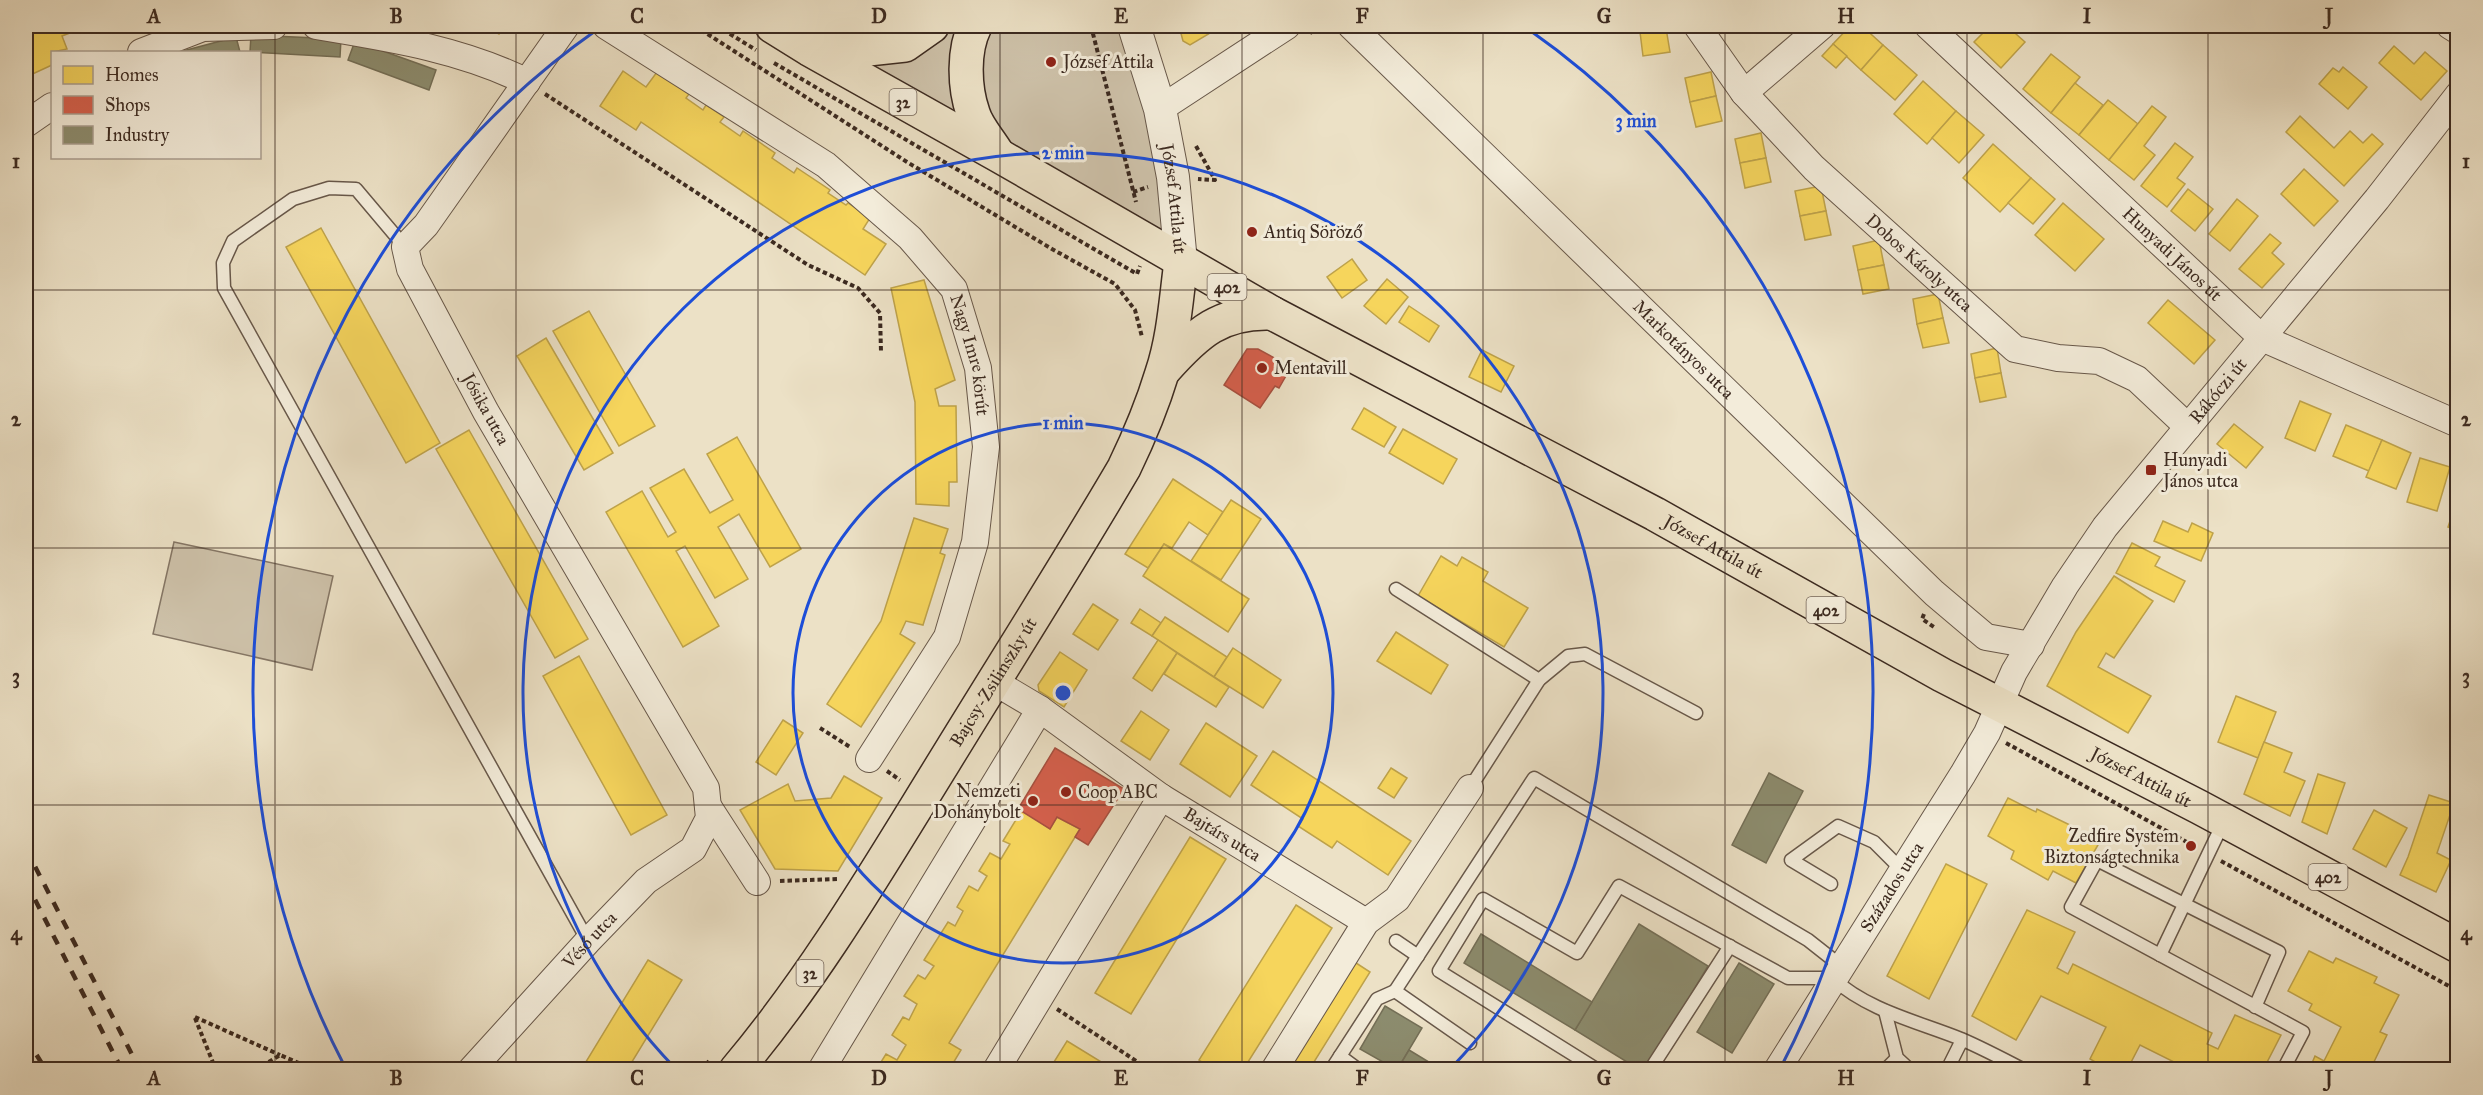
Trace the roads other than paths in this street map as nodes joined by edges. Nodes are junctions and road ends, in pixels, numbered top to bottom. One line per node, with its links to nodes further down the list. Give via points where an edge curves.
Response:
1 (274, 26): 17 (street, via 203,28)
2 (316, 26): 18 (street, via 415,43 497,67)
3 (566, 26): 18 (street)
4 (606, 26): 39 (street, Nagy Imre körút, via 826,165 910,238 954,289 978,368 986,447 975,542 947,638)
5 (932, 26): 16 (main road, via 905,45)
6 (975, 26): 24 (main road, via 967,56 968,90 973,115)
7 (1134, 26): 22 (street, József Attila út)
8 (1351, 26): 33 (street, Markotányos utca, via 1934,593 1986,637)
9 (1697, 26): 19 (street, Dobos Károly utca)
10 (1822, 26): 19 (street)
11 (1928, 26): 28 (street, Hunyadi János út)
12 (2450, 26): 13 (street)
13 (2457, 31)
14 (1295, 32): 22 (street)
15 (767, 40): 16 (main road, 32)
16 (809, 49): 24 (main road, 32)
17 (144, 51)
18 (527, 82): 25 (street, via 426,225)
19 (1744, 93): 31 (street, Dobos Károly utca, via 1814,168 2015,349 2099,361 2137,379)
20 (2457, 95): 28 (street, Rákóczi út)
21 (51, 107): 23 (street)
22 (1160, 109): 26 (street, József Attila út, via 1173,177)
23 (26, 124)
24 (998, 155): 26 (main road, 32)
25 (405, 247): 42 (street, Jósika utca, via 410,269 486,412 706,788); 49 (lane, via 356,189 329,188 293,199 233,241 223,263 224,288)
26 (1181, 262): 27 (main road, József Attila út / 402); 29 (main road, Bajcsy-Zsilinszky út / 32)
27 (1272, 313): 29 (main road, via 1250,312 1217,323 1192,339); 36 (main road, József Attila út / 402, via 1655,514 1942,675)
28 (2262, 338): 30 (street, Hunyadi János út); 31 (street, Rákóczi út)
29 (1163, 371): 35 (main road, Bajcsy-Zsilinszky út / 32, via 1124,468)
30 (2457, 424)
31 (2188, 427): 33 (street, Rákóczi út, via 2105,527)
32 (1396, 589): 34 (lane)
33 (2031, 645): 36 (street, Rákóczi út)
34 (1539, 680): 38 (lane, via 1568,656 1585,654); 40 (lane)
35 (993, 681): 37 (street, Bajtárs utca); 64 (main road, Bajcsy-Zsilinszky út / 32, via 816,965)
36 (2000, 702): 43 (main road, József Attila út / 402); 55 (street, Százados utca, via 1987,733)
37 (1040, 709): 41 (street, Bajtárs utca); 65 (street)
38 (1696, 713)
39 (870, 759)
40 (1470, 788): 48 (street, via 1397,899)
41 (1161, 797): 48 (street, Bajtárs utca); 66 (street)
42 (708, 812): 45 (street, Jósika utca); 49 (street, Véső utca, via 693,849 646,881)
43 (2224, 821): 47 (lane); 52 (main road, József Attila út / 402)
44 (1897, 865): 46 (lane, via 1874,842 1838,826 1791,860)
45 (758, 882)
46 (1831, 884)
47 (2184, 904): 53 (lane); 53 (lane, via 2097,860 2071,907); 57 (lane, via 2279,952)
48 (1366, 922): 67 (street)
49 (588, 941): 63 (street, Véső utca)
50 (1396, 941): 54 (lane)
51 (1730, 946): 55 (lane, via 1788,978); 70 (lane, via 1619,886 1577,953 1484,898 1439,971); 71 (lane)
52 (2457, 946)
53 (2160, 955): 57 (lane)
54 (1418, 956): 55 (lane, via 1534,778 1808,940); 56 (lane)
55 (1837, 972): 58 (lane, via 1851,994); 72 (street, Százados utca)
56 (1395, 991): 60 (lane); 61 (lane, via 1377,999)
57 (2255, 1007): 77 (lane, via 2303,1032)
58 (1885, 1011): 59 (lane); 62 (lane)
59 (1962, 1040): 75 (lane); 76 (lane)
60 (1470, 1043)
61 (1340, 1056): 68 (lane); 69 (lane)
62 (1897, 1058): 73 (lane); 74 (lane)
63 (471, 1070)
64 (736, 1070)
65 (821, 1070)
66 (996, 1070)
67 (1274, 1070)
68 (1331, 1070)
69 (1359, 1070)
70 (1598, 1070)
71 (1650, 1070)
72 (1777, 1070)
73 (1885, 1070)
74 (1910, 1070)
75 (1947, 1070)
76 (2024, 1070)
77 (2283, 1070)

